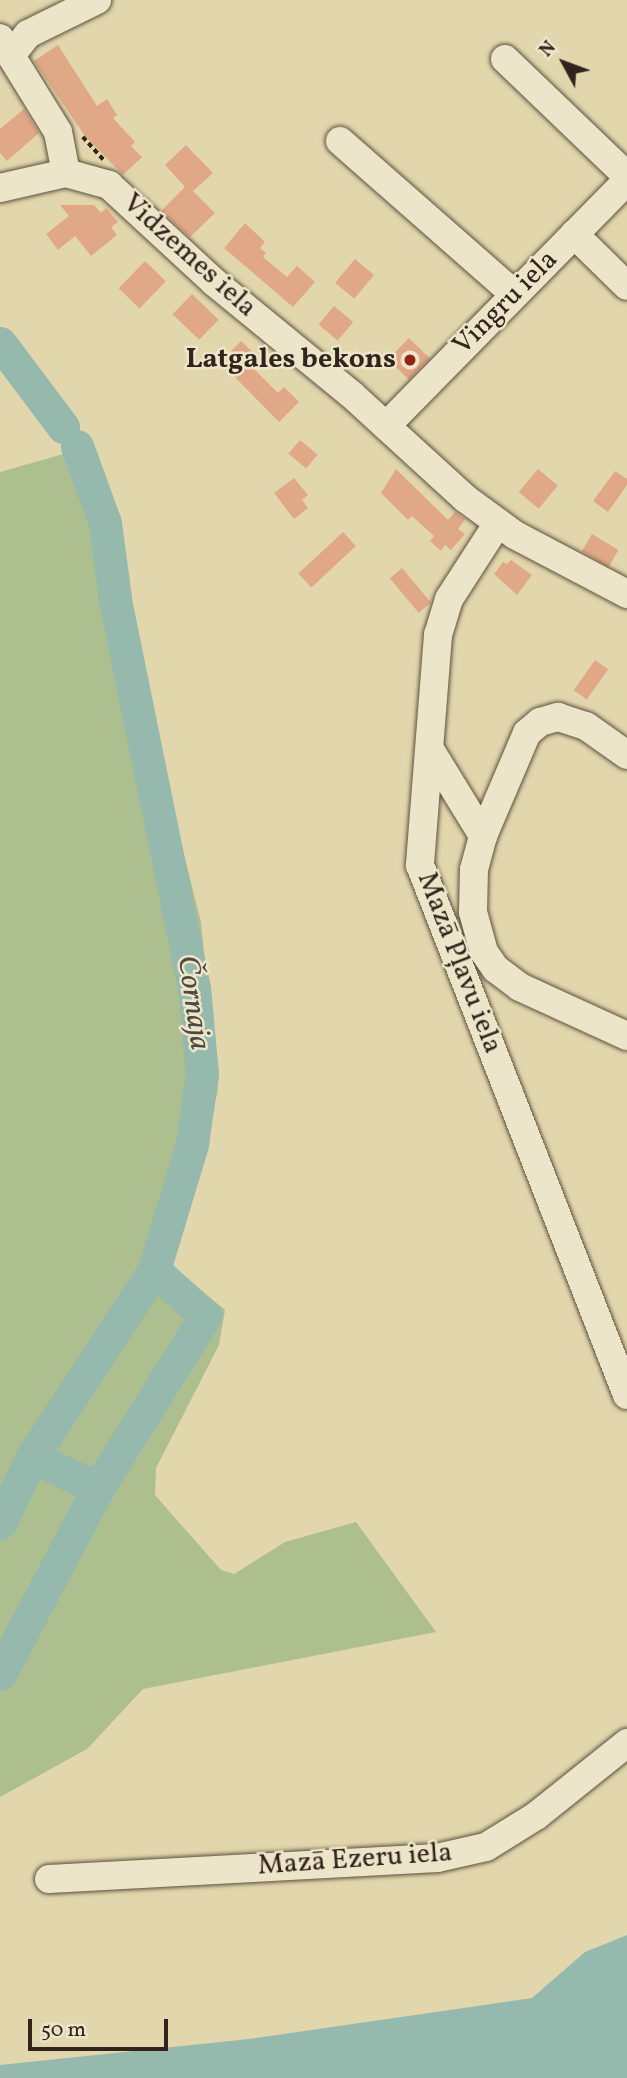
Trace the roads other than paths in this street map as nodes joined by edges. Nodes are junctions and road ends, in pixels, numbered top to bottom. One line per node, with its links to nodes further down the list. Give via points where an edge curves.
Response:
1 (97, 0): 2 (street)
2 (6, 45): 5 (street, via 58,132)
3 (505, 59): 6 (street)
4 (340, 141): 10 (street)
5 (66, 173): 7 (street); 11 (street, Vidzemes iela, via 109,185 214,282)
6 (627, 178): 8 (street, Vingru iela)
7 (0, 188)
8 (574, 234): 9 (street); 10 (street, Vingru iela)
9 (627, 286)
10 (514, 294): 11 (street, Vingru iela)
11 (386, 426): 12 (street, Vidzemes iela)
12 (498, 523): 13 (street, Vidzemes iela, via 544,553); 14 (street, Mazā Pļavu iela, via 449,599 438,635)
13 (623, 584)
14 (430, 751): 16 (street); 18 (street, Mazā Pļavu iela, via 420,865)
15 (627, 755): 16 (street, via 586,726 558,717 540,722 527,733)
16 (483, 835): 17 (street, via 474,869 473,912 484,952 496,969 520,987)
17 (627, 1036)
18 (627, 1395)
19 (627, 1743): 20 (street, Mazā Ezeru iela, via 536,1816 486,1847 437,1858)
20 (49, 1878)

